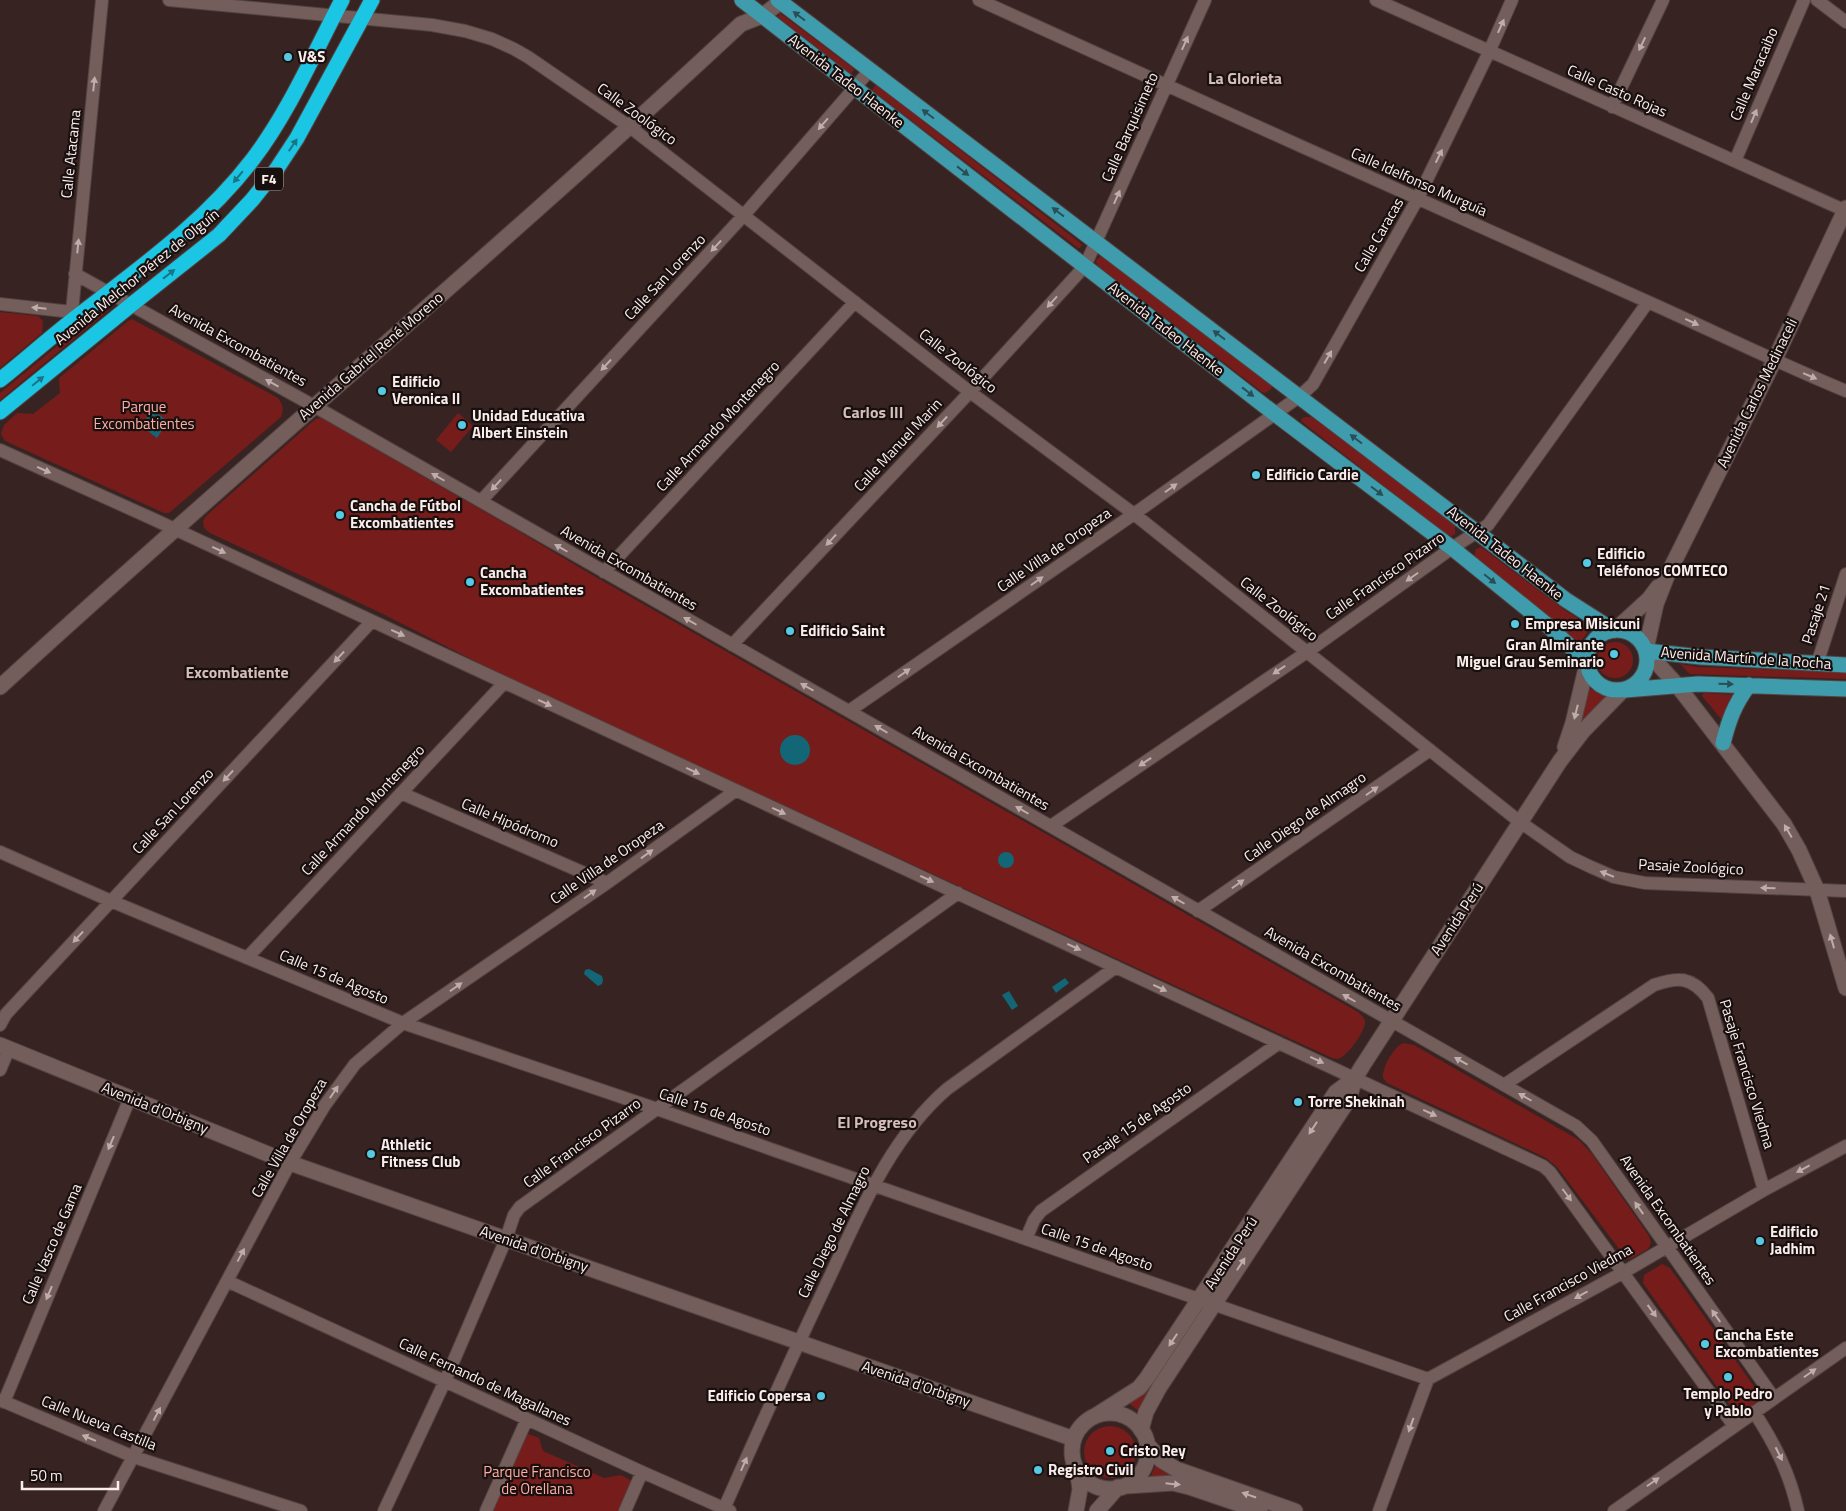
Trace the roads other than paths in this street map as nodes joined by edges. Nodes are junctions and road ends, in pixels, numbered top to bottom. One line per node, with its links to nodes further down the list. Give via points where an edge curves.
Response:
1 (102, 0): 31 (street, Calle Atacama, one-way to 1)
2 (169, 0): 14 (street, Calle Zoológico)
3 (342, 0): 14 (highway, Avenida Melchor Pérez de Olguín / F4)
4 (372, 0): 16 (highway, Avenida Melchor Pérez de Olguín / F4)
5 (979, 0): 21 (street, Calle Idelfonso Murguía)
6 (1205, 0): 21 (street, Calle Barquisimeto, one-way to 6)
7 (1376, 0): 19 (street, Calle Casto Rojas)
8 (1512, 0): 19 (street, Calle Caracas, one-way to 8)
9 (1663, 0): 23 (street, one-way to 23)
10 (1804, 0): 25 (street, Calle Maracaibo, one-way to 10)
11 (1817, 0): 17 (street)
12 (748, 1): 15 (main road, Avenida Tadeo Haenke); 18 (main road, Avenida Gabriel René Moreno)
13 (781, 1): 15 (main road, Avenida Gabriel René Moreno); 20 (main road, Avenida Tadeo Haenke, one-way to 13)
14 (334, 16): 16 (street, Calle Zoológico); 32 (highway, Avenida Melchor Pérez de Olguín / F4, one-way to 32, via 295,92 254,158 196,222)
15 (762, 16): 18 (main road, Avenida Gabriel René Moreno); 22 (main road, Avenida Tadeo Haenke)
16 (363, 18): 24 (street, Calle Zoológico, via 432,25 492,40 528,57); 36 (highway, Avenida Melchor Pérez de Olguín / F4, one-way to 16, via 219,235 252,200 297,138)
17 (1846, 22)
18 (741, 24): 24 (main road, Avenida Gabriel René Moreno)
19 (1489, 52): 23 (street, Calle Casto Rojas); 26 (street, Calle Caracas, one-way to 19)
20 (870, 70): 22 (street, Calle San Lorenzo); 29 (main road, Avenida Tadeo Haenke, one-way to 20)
21 (1166, 86): 26 (street, Calle Idelfonso Murguía); 29 (street, Calle Barquisimeto, one-way to 21)
22 (855, 87): 28 (street, Calle San Lorenzo, one-way to 28); 30 (main road, Avenida Tadeo Haenke, one-way to 30)
23 (1612, 107): 25 (street, Calle Casto Rojas)
24 (630, 128): 28 (street, Calle Zoológico); 43 (main road, Avenida Gabriel René Moreno)
25 (1734, 161): 27 (street, Calle Casto Rojas)
26 (1418, 200): 34 (street, Calle Idelfonso Murguía); 42 (street, Calle Caracas, one-way to 26, via 1313,384)
27 (1846, 210): 38 (main road, Avenida Carlos Medinaceli)
28 (744, 216): 33 (street, Calle Zoológico); 47 (street, Calle San Lorenzo, one-way to 47)
29 (1097, 242): 30 (street, Calle Barquisimeto); 42 (main road, Avenida Tadeo Haenke, one-way to 29)
30 (1085, 266): 41 (street, Calle Manuel Marin, one-way to 41); 45 (main road, Avenida Tadeo Haenke, one-way to 45)
31 (75, 274): 32 (street, Avenida Excombatientes); 37 (street, Calle Atacama)
32 (108, 292): 36 (street, Avenida Excombatientes); 37 (highway, Avenida Melchor Pérez de Olguín / F4)
33 (855, 302): 41 (street, Calle Zoológico); 52 (street, Calle Armando Montenegro)
34 (1648, 302): 38 (street, Calle Idelfonso Murguía, one-way to 38); 50 (street, Calle Francisco Pizarro, via 1488,525)
35 (0, 304): 37 (street, one-way to 35)
36 (131, 305): 43 (street, Avenida Excombatientes, one-way to 36); 44 (highway, Avenida Melchor Pérez de Olguín / F4, one-way to 36)
37 (74, 314): 39 (highway, Avenida Melchor Pérez de Olguín / F4)
38 (1774, 361): 40 (street, Calle Idelfonso Murguía, one-way to 40); 54 (main road, Avenida Carlos Medinaceli)
39 (0, 380)
40 (1846, 391)
41 (970, 392): 48 (street, Calle Zoológico); 57 (street, Calle Manuel Marin, one-way to 57)
42 (1300, 396): 45 (street, Calle Caracas); 50 (main road, Avenida Tadeo Haenke, one-way to 42)
43 (314, 406): 47 (street, Avenida Excombatientes, one-way to 43); 49 (main road, Avenida Gabriel René Moreno)
44 (0, 412)
45 (1275, 414): 48 (street, Calle Villa de Oropeza, one-way to 45); 51 (main road, Avenida Tadeo Haenke, one-way to 51)
46 (0, 450): 49 (street, one-way to 49)
47 (481, 501): 52 (street, Avenida Excombatientes, one-way to 47)
48 (1134, 514): 59 (street, Calle Zoológico); 69 (street, Calle Villa de Oropeza, one-way to 48)
49 (175, 530): 55 (street, one-way to 55); 66 (main road, Avenida Gabriel René Moreno)
50 (1477, 533): 51 (street, Calle Francisco Pizarro); 56 (main road, Avenida Tadeo Haenke, via 1573,606)
51 (1452, 548): 59 (street, Calle Francisco Pizarro, one-way to 59); 60 (main road, Avenida Tadeo Haenke, one-way to 60, via 1546,624)
52 (604, 572): 57 (street, Avenida Excombatientes, one-way to 52)
53 (1846, 574): 61 (street, Pasaje 21)
54 (1667, 576): 56 (main road, Avenida Carlos Medinaceli, via 1649,599); 58 (main road, Avenida Carlos Medinaceli, via 1656,604)
55 (372, 621): 63 (street, one-way to 63); 82 (street, Calle San Lorenzo, one-way to 82)
56 (1614, 630): 58 (main road, via 1634,635); 60 (main road, via 1602,633 1593,641)
57 (732, 645): 69 (street, Avenida Excombatientes, one-way to 57)
58 (1646, 651): 61 (main road, Avenida Martín de la Rocha); 64 (main road); 68 (main road, via 1648,662 1641,680)
59 (1306, 652): 71 (street, Calle Zoológico); 76 (street, Calle Francisco Pizarro, one-way to 76)
60 (1587, 663): 68 (main road, via 1590,674 1604,688); 72 (main road, Avenida Perú, one-way to 72)
61 (1817, 664): 62 (main road, Avenida Martín de la Rocha)
62 (1846, 665)
63 (504, 683): 73 (street, one-way to 73); 74 (street, Calle Armando Montenegro)
64 (1677, 685): 65 (main road, Avenida Martín de la Rocha, one-way to 65); 68 (main road, Avenida Martín de la Rocha); 70 (main road)
65 (1749, 685): 67 (main road, Avenida Martín de la Rocha); 70 (main road, via 1732,710)
66 (0, 687)
67 (1846, 689)
68 (1624, 690): 72 (main road, Avenida Perú, via 1583,731)
69 (849, 711): 76 (street, Avenida Excombatientes, one-way to 69)
70 (1723, 743): 79 (main road, one-way to 70, via 1800,850 1784,824)
71 (1430, 750): 75 (street, Calle Zoológico); 83 (street, Calle Diego de Almagro, one-way to 71)
72 (1560, 761): 75 (main road, Avenida Perú)
73 (735, 791): 78 (street, Calle Villa de Oropeza, one-way to 73); 81 (street, one-way to 81)
74 (401, 794): 78 (street, Calle Hipódromo); 84 (street, Calle Armando Montenegro)
75 (1520, 822): 79 (street, Pasaje Zoológico, one-way to 75, via 1645,883 1614,876 1570,857); 87 (main road, Avenida Perú)
76 (1051, 826): 83 (street, Avenida Excombatientes, one-way to 76)
77 (0, 852): 82 (street, Calle 15 de Agosto)
78 (607, 883): 88 (street, Calle Villa de Oropeza, one-way to 78)
79 (1817, 890): 80 (street, Pasaje Zoológico); 86 (main road, one-way to 79)
80 (1846, 891)
81 (958, 893): 85 (street, one-way to 85); 96 (street, Calle Francisco Pizarro)
82 (111, 901): 84 (street, Calle 15 de Agosto); 89 (street, Calle San Lorenzo, one-way to 89, via 6,1014)
83 (1198, 911): 87 (street, Avenida Excombatientes, one-way to 83)
84 (247, 958): 88 (street, Calle 15 de Agosto)
85 (1116, 967): 90 (street, one-way to 90); 99 (street, Calle Diego de Almagro, via 928,1106 910,1127)
86 (1846, 988)
87 (1392, 1022): 93 (main road, Avenida Perú); 94 (street, Avenida Excombatientes, one-way to 87)
88 (403, 1023): 96 (street, Calle 15 de Agosto); 98 (street, Calle Villa de Oropeza, one-way to 88, via 338,1085 355,1064)
89 (0, 1025)
90 (1279, 1043): 93 (street, one-way to 93); 102 (street, Pasaje 15 de Agosto, via 1042,1210)
91 (5, 1047): 92 (street); 95 (main road, Avenida d'Orbigny)
92 (0, 1070)
93 (1355, 1078): 104 (street, one-way to 104, via 1547,1169); 106 (main road, Avenida Perú, via 1349,1099)
94 (1504, 1085): 100 (street, Pasaje Francisco Viedma, via 1654,985 1686,980 1698,986 1708,998); 103 (street, Avenida Excombatientes, one-way to 94, via 1592,1140 1584,1132)
95 (130, 1098): 98 (main road, Avenida d'Orbigny); 112 (street, Calle Vasco de Gama, one-way to 112)
96 (657, 1109): 99 (street, Calle 15 de Agosto); 101 (street, Calle Francisco Pizarro, via 520,1207)
97 (1846, 1146): 100 (street, Calle Francisco Viedma, one-way to 100)
98 (290, 1163): 101 (main road, Avenida d'Orbigny); 105 (street, Calle Villa de Oropeza, one-way to 98)
99 (873, 1185): 102 (street, Calle 15 de Agosto); 107 (street, Calle Diego de Almagro)
100 (1764, 1190): 103 (street, Calle Francisco Viedma)
101 (506, 1239): 107 (main road, Avenida d'Orbigny); 110 (street, Calle Francisco Pizarro)
102 (1026, 1240): 106 (street, Calle 15 de Agosto)
103 (1667, 1248): 104 (street, Calle Francisco Viedma); 111 (street, Avenida Excombatientes, one-way to 103)
104 (1624, 1272): 109 (street, Calle Francisco Viedma, one-way to 109); 116 (street, one-way to 116)
105 (227, 1281): 110 (street, Calle Fernando de Magallanes); 120 (street, Calle Villa de Oropeza, one-way to 105)
106 (1207, 1302): 109 (street, Calle 15 de Agosto); 114 (main road, Avenida Perú, one-way to 114, via 1138,1388); 117 (main road, Avenida Perú, via 1146,1412)
107 (799, 1343): 118 (main road, Avenida d'Orbigny); 124 (street, Calle Diego de Almagro, one-way to 107)
108 (1846, 1348): 111 (street, one-way to 108)
109 (1428, 1379): 134 (street, one-way to 134)
110 (445, 1381): 115 (street, Calle Fernando de Magallanes); 127 (street, Calle Francisco Pizarro)
111 (1774, 1398): 113 (street)
112 (2, 1401): 120 (street, Calle Nueva Castilla, one-way to 112)
113 (1754, 1412): 116 (street); 136 (street, one-way to 136, via 1782,1460)
114 (1095, 1416): 117 (main road, via 1120,1415); 118 (main road, via 1085,1423)
115 (527, 1419): 122 (street, Calle Fernando de Magallanes); 128 (street)
116 (1734, 1426): 135 (street, one-way to 116)
117 (1141, 1430): 119 (main road)
118 (1074, 1439): 121 (main road, via 1072,1456)
119 (1147, 1444): 123 (main road, via 1143,1469 1135,1479); 133 (main road, one-way to 119, via 1176,1469)
120 (134, 1457): 125 (street, Calle Villa de Oropeza); 126 (street, Calle Nueva Castilla)
121 (1077, 1469): 123 (main road, via 1086,1480 1098,1486); 130 (main road, via 1080,1489)
122 (642, 1472): 124 (street, Calle Fernando de Magallanes); 129 (street)
123 (1121, 1487): 131 (main road); 132 (main road, one-way to 132, via 1173,1483)
124 (726, 1510)
125 (104, 1511)
126 (301, 1511)
127 (384, 1511)
128 (486, 1511)
129 (625, 1511)
130 (1076, 1511)
131 (1098, 1511)
132 (1260, 1511)
133 (1294, 1511)
134 (1379, 1511)
135 (1614, 1511)
136 (1798, 1511)

